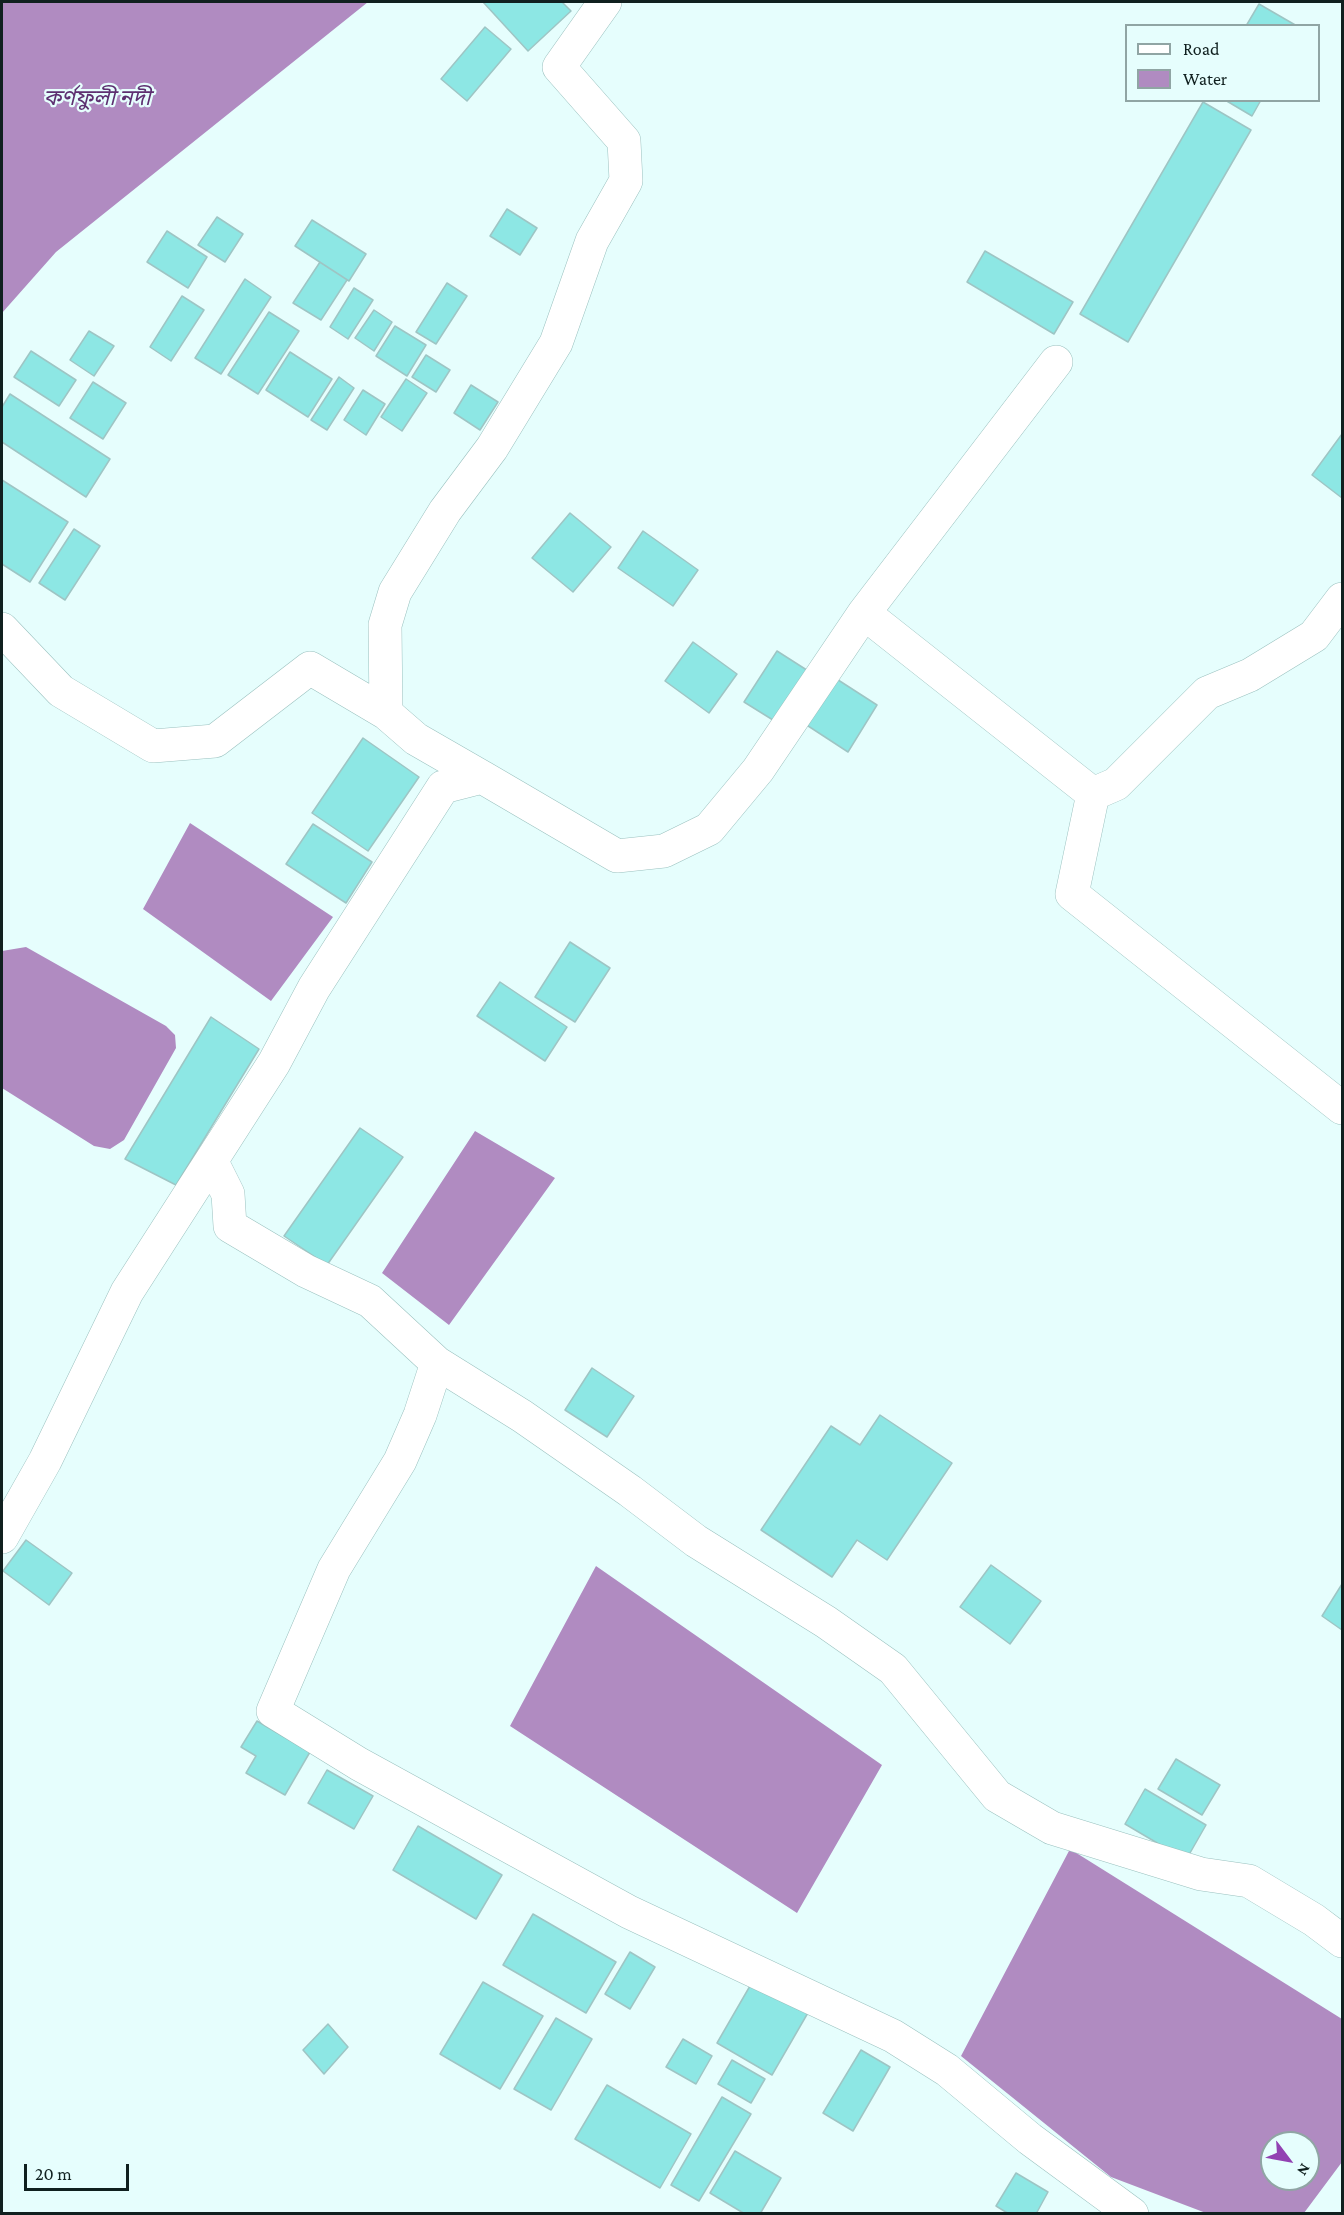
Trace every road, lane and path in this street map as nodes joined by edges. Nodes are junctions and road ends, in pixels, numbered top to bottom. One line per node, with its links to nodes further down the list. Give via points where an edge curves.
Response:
1 (605, 2): 6 (street, via 559,67 624,141 626,181 592,241 556,343 492,448 445,511 395,592 385,625)
2 (1056, 362): 4 (street)
3 (1342, 600): 8 (street, via 1314,636 1250,675 1207,693 1116,784)
4 (864, 613): 7 (street, via 758,770 709,829 664,851 617,856); 8 (street)
5 (2, 629): 6 (street, via 61,691 153,746 215,741 310,668)
6 (386, 713): 7 (street, via 416,739)
7 (482, 777): 10 (street, via 443,787 314,988 274,1063)
8 (1093, 794): 9 (street, via 1072,894)
9 (1342, 1108)
10 (212, 1162): 11 (street, via 228,1194 230,1226 306,1271 370,1301); 12 (street, via 127,1292 45,1461)
11 (437, 1363): 13 (street, via 532,1423 696,1541 893,1669 997,1796 1052,1828 1201,1875 1249,1881); 14 (street, via 400,1461 334,1569 273,1712 359,1764 629,1912 893,2036 947,2070 1030,2139)
12 (2, 1537)
13 (1342, 1941)
14 (1132, 2214)

